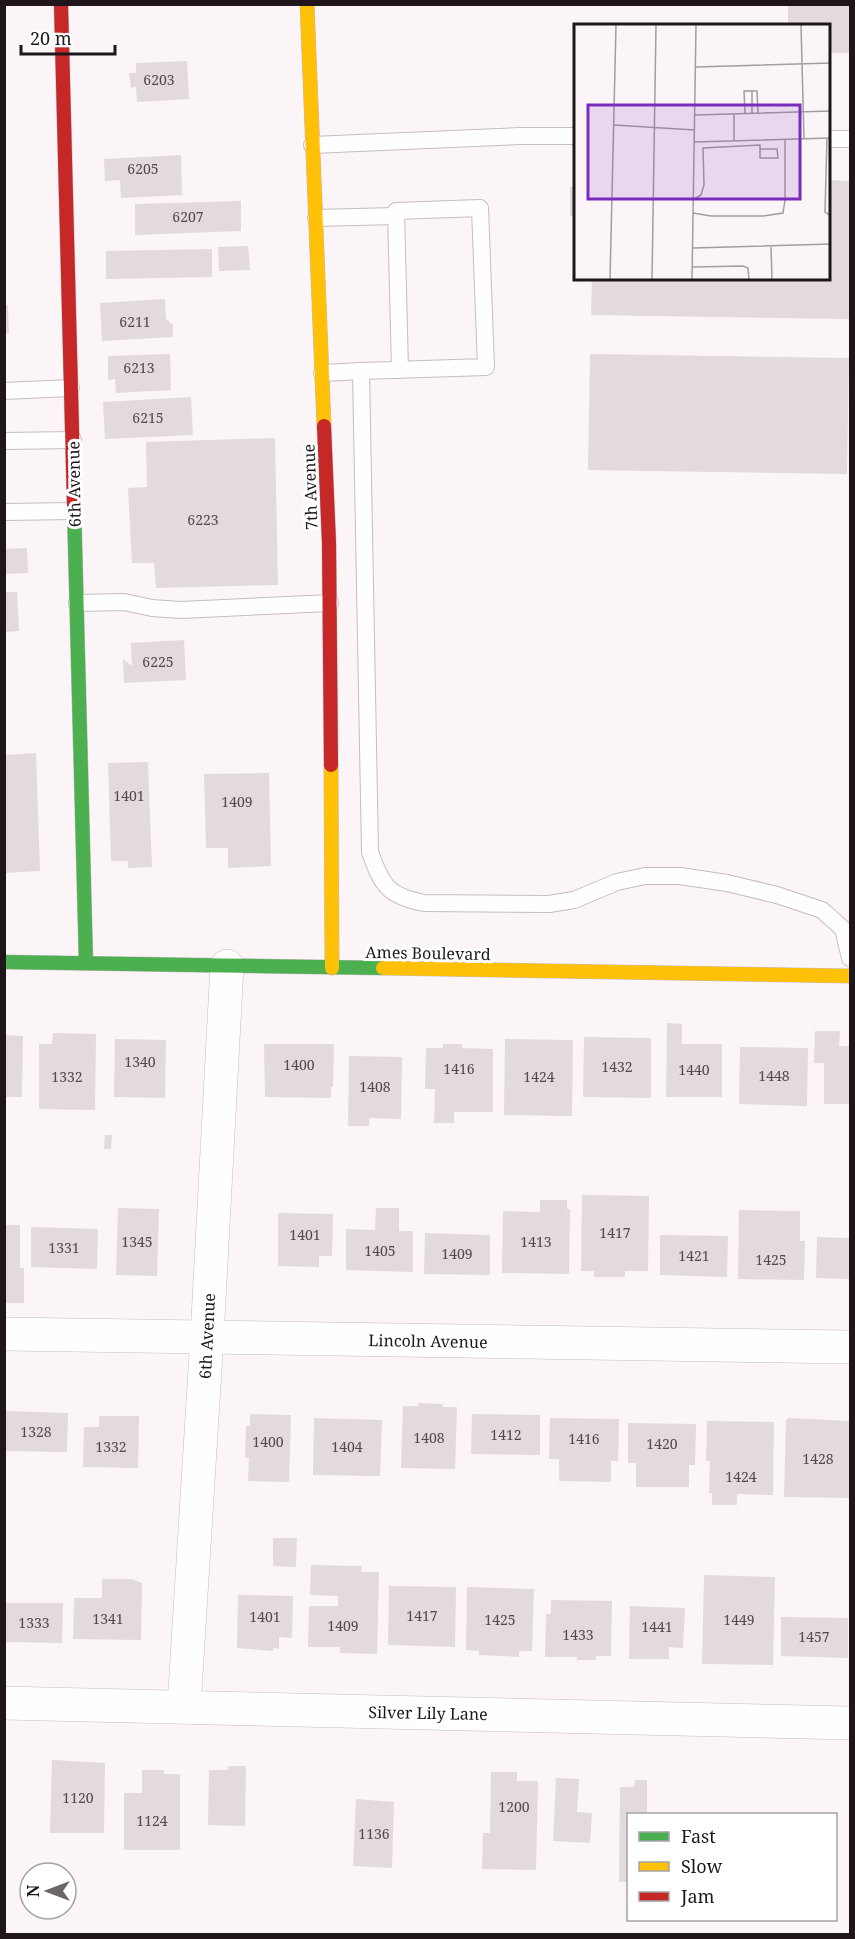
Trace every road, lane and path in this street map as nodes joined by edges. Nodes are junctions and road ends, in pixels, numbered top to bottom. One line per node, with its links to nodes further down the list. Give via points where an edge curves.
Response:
1 (61, 4): 12 (street, 6th Avenue)
2 (307, 4): 6 (street, 7th Avenue)
3 (574, 136): 6 (lane)
4 (831, 139): 5 (lane)
5 (848, 139)
6 (312, 145): 8 (street, 7th Avenue)
7 (396, 216): 8 (lane); 9 (lane); 9 (lane, via 396,211 480,207 486,367)
8 (316, 218): 11 (street, 7th Avenue)
9 (400, 370): 10 (lane)
10 (361, 371): 11 (lane); 20 (lane, via 370,852 389,891 424,903 549,904 574,900 617,882 645,876 680,876 777,894 822,910 843,929)
11 (322, 373): 19 (street, 7th Avenue)
12 (71, 388): 13 (lane); 14 (street, 6th Avenue)
13 (4, 391)
14 (73, 440): 15 (lane); 16 (street, 6th Avenue)
15 (4, 441)
16 (74, 511): 17 (lane); 18 (street, 6th Avenue)
17 (4, 512)
18 (77, 603): 19 (lane, via 124,602 182,610); 22 (street, 6th Avenue)
19 (330, 603): 24 (street, 7th Avenue)
20 (850, 958)
21 (4, 962): 22 (street, Ames Boulevard)
22 (86, 963): 23 (street, Ames Boulevard)
23 (227, 966): 24 (street, Ames Boulevard); 27 (street, 6th Avenue)
24 (332, 968): 25 (street, Ames Boulevard)
25 (850, 976)
26 (4, 1334): 27 (street, Lincoln Avenue)
27 (207, 1337): 28 (street, Lincoln Avenue); 30 (street, 6th Avenue)
28 (850, 1347)
29 (4, 1703): 30 (street, Silver Lily Lane)
30 (184, 1707): 31 (street, Silver Lily Lane)
31 (850, 1723)

